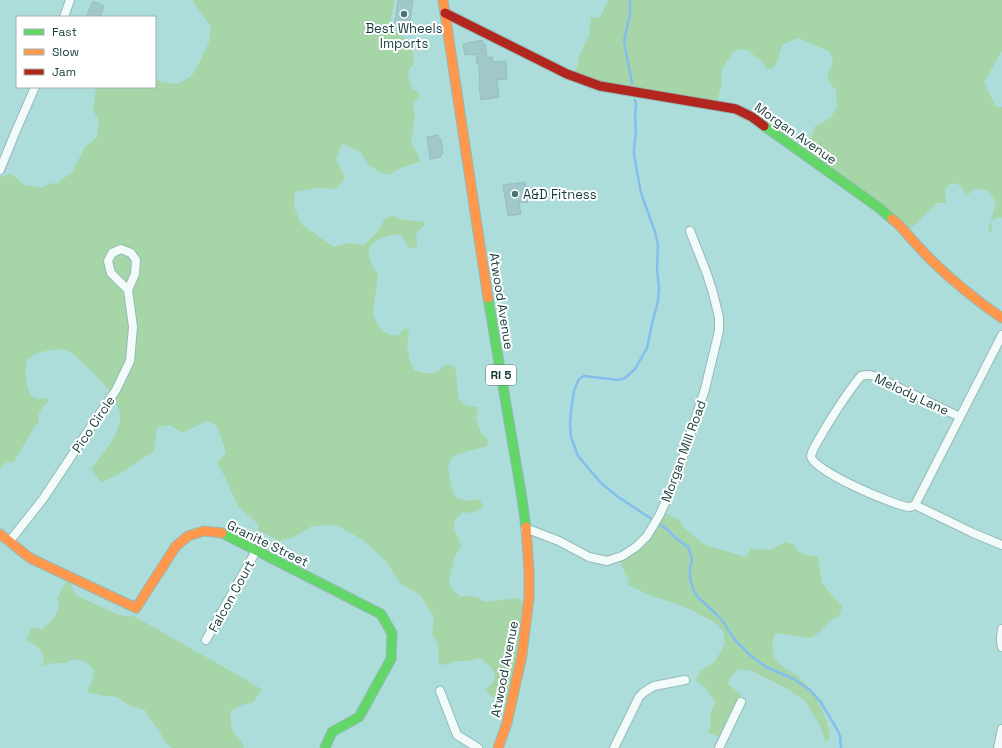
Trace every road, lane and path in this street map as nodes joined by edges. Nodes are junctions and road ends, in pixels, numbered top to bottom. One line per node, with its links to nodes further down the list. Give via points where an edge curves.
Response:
1 (70, 0): 4 (street)
2 (442, 0): 3 (street, Atwood Avenue / RI 5)
3 (444, 13): 9 (street, Morgan Avenue, via 580,80 600,86 736,109 752,117 878,207 957,284); 13 (street, Atwood Avenue / RI 5, via 487,294 522,492)
4 (64, 16)
5 (35, 88): 6 (street)
6 (0, 170)
7 (690, 231): 13 (street, Morgan Mill Road, via 716,305 719,331 705,389 683,457 659,516 647,536 636,547 622,556 607,561 589,557 559,541)
8 (128, 290): 8 (street, Pico Circle, via 135,274 136,260 131,253 122,249 112,253 108,261 111,273); 15 (street, Pico Circle, via 133,326 130,361 116,390 42,499)
9 (1002, 318)
10 (1002, 335): 11 (street)
11 (960, 417): 12 (street); 12 (street, Melody Lane, via 867,374 857,380 817,443 811,455 820,467 873,495 898,504 911,507)
12 (915, 505): 16 (street, Melody Lane)
13 (525, 528): 27 (street, Atwood Avenue / RI 5, via 529,571 527,617 522,655 507,722)
14 (0, 534): 15 (street, Granite Street)
15 (9, 542): 17 (street, Granite Street, via 30,558 136,608 176,546 188,536 204,531 222,533)
16 (1002, 546)
17 (256, 551): 19 (street, Falcon Court); 25 (street, Granite Street, via 382,614 392,633 391,659 359,716 332,732)
18 (1002, 629): 20 (street)
19 (206, 640)
20 (1002, 647)
21 (685, 680): 28 (street, via 654,686 644,692)
22 (440, 691): 26 (street, via 457,735)
23 (741, 702): 29 (street)
24 (1002, 729): 30 (street)
25 (324, 748)
26 (478, 748)
27 (498, 748)
28 (614, 748)
29 (719, 748)
30 (998, 748)

